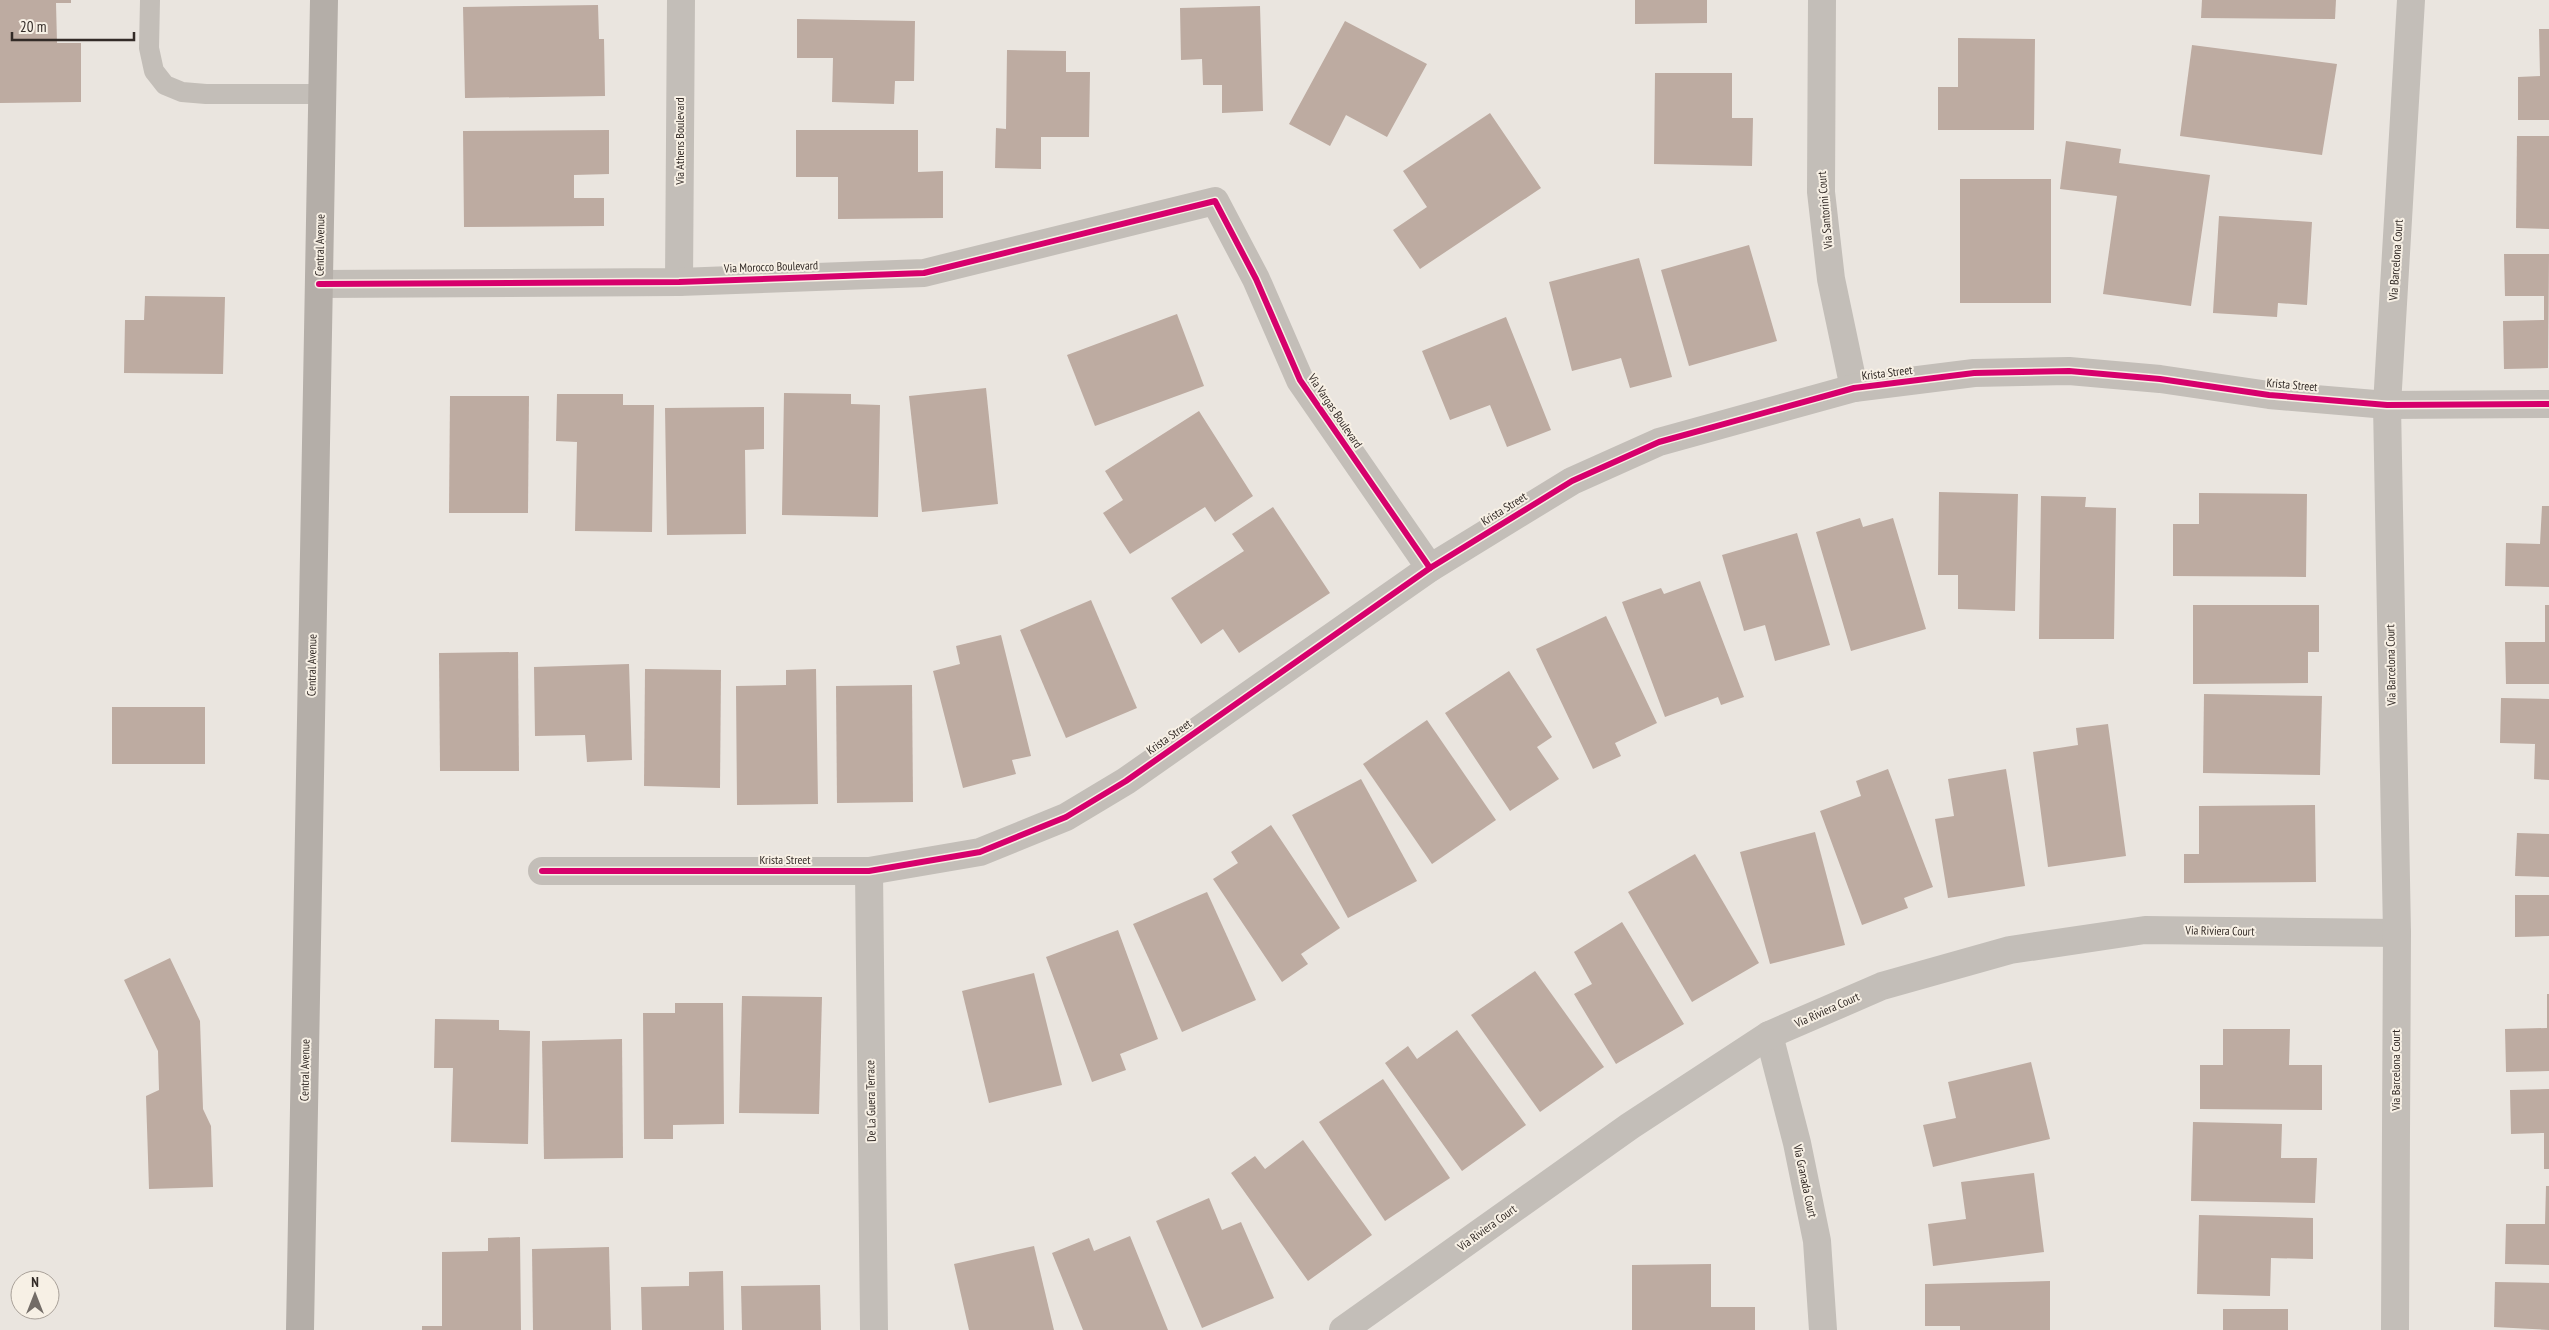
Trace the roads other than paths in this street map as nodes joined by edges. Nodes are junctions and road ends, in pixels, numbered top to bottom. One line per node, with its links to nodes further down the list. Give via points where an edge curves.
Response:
1 (150, 0): 6 (lane, via 149,48 154,71 165,85 182,92 206,94)
2 (324, 0): 6 (main road, Central Avenue)
3 (681, 0): 8 (street, Via Athens Boulevard)
4 (1822, 0): 10 (street, Via Santorini Court, via 1821,192 1831,279)
5 (2411, 0): 11 (street, Via Barcelona Court)
6 (324, 94): 9 (main road, Central Avenue)
7 (1215, 201): 8 (street, Via Morocco Boulevard, via 924,273); 13 (street, Via Vargas Boulevard, via 1256,279 1300,380)
8 (679, 282): 9 (street, Via Morocco Boulevard)
9 (319, 284): 18 (main road, Central Avenue)
10 (1854, 388): 11 (street, Krista Street, via 1974,373 2069,371 2160,379 2269,395); 13 (street, Krista Street, via 1659,442 1572,481)
11 (2386, 404): 12 (street, Krista Street); 16 (street, Via Barcelona Court)
12 (2549, 404)
13 (1430, 568): 15 (street, Krista Street, via 1126,782 1066,817 980,852)
14 (542, 871): 15 (street, Krista Street)
15 (869, 871): 19 (street, De La Guera Terrace)
16 (2396, 933): 17 (street, Via Riviera Court, via 2145,930 2010,950 1882,986); 22 (street, Via Barcelona Court)
17 (1769, 1035): 20 (street, Via Riviera Court, via 1630,1126); 21 (street, Via Granada Court, via 1797,1143 1817,1241)
18 (300, 1330)
19 (874, 1330)
20 (1343, 1330)
21 (1822, 1330)
22 (2395, 1330)

